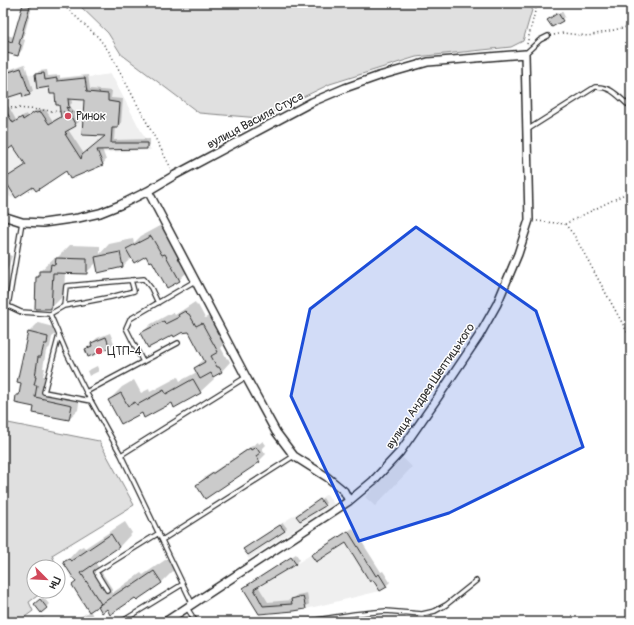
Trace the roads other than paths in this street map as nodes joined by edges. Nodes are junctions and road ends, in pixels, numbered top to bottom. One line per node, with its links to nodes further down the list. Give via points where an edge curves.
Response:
1 (548, 36): 2 (lane)
2 (525, 54): 4 (street, вулиця Андрея Шептицького); 5 (street, вулиця Василя Стуса, via 428,62 379,76 312,102)
3 (627, 104): 4 (lane, via 612,90 604,86 595,87)
4 (527, 130): 23 (street, вулиця Андрея Шептицького, via 529,220 497,304 479,336 400,452 373,481)
5 (148, 191): 7 (street, вулиця Василя Стуса, via 100,213 43,223); 9 (street)
6 (3, 216): 7 (street, вулиця Василя Стуса)
7 (22, 222): 11 (lane)
8 (131, 280): 10 (lane, via 144,279); 12 (lane, via 134,291); 12 (lane, via 66,286)
9 (196, 281): 10 (lane); 18 (street)
10 (158, 303): 17 (lane, via 130,319 126,328)
11 (8, 306): 13 (lane); 14 (lane, via 21,312)
12 (64, 306): 14 (lane)
13 (3, 307)
14 (50, 314): 15 (lane)
15 (59, 335): 19 (lane); 20 (lane, via 44,392)
16 (178, 342): 17 (lane)
17 (143, 362): 19 (lane)
18 (246, 377): 21 (lane); 22 (street, via 276,432)
19 (86, 392): 20 (lane)
20 (91, 401): 21 (lane)
21 (121, 455): 24 (lane)
22 (294, 456): 23 (street, via 344,491); 25 (lane)
23 (349, 501): 29 (street, вулиця Андрея Шептицького)
24 (159, 533): 25 (lane); 28 (lane, via 96,572)
25 (162, 540): 27 (lane)
26 (476, 581): 35 (lane, via 446,605 422,614 386,611 310,621)
27 (183, 584): 29 (lane); 30 (lane)
28 (107, 590)
29 (189, 605): 33 (street, вулиця Андрея Шептицького); 34 (lane)
30 (124, 621)
31 (39, 622): 32 (lane)
32 (42, 622)
33 (164, 622)
34 (196, 622)
35 (272, 622)

